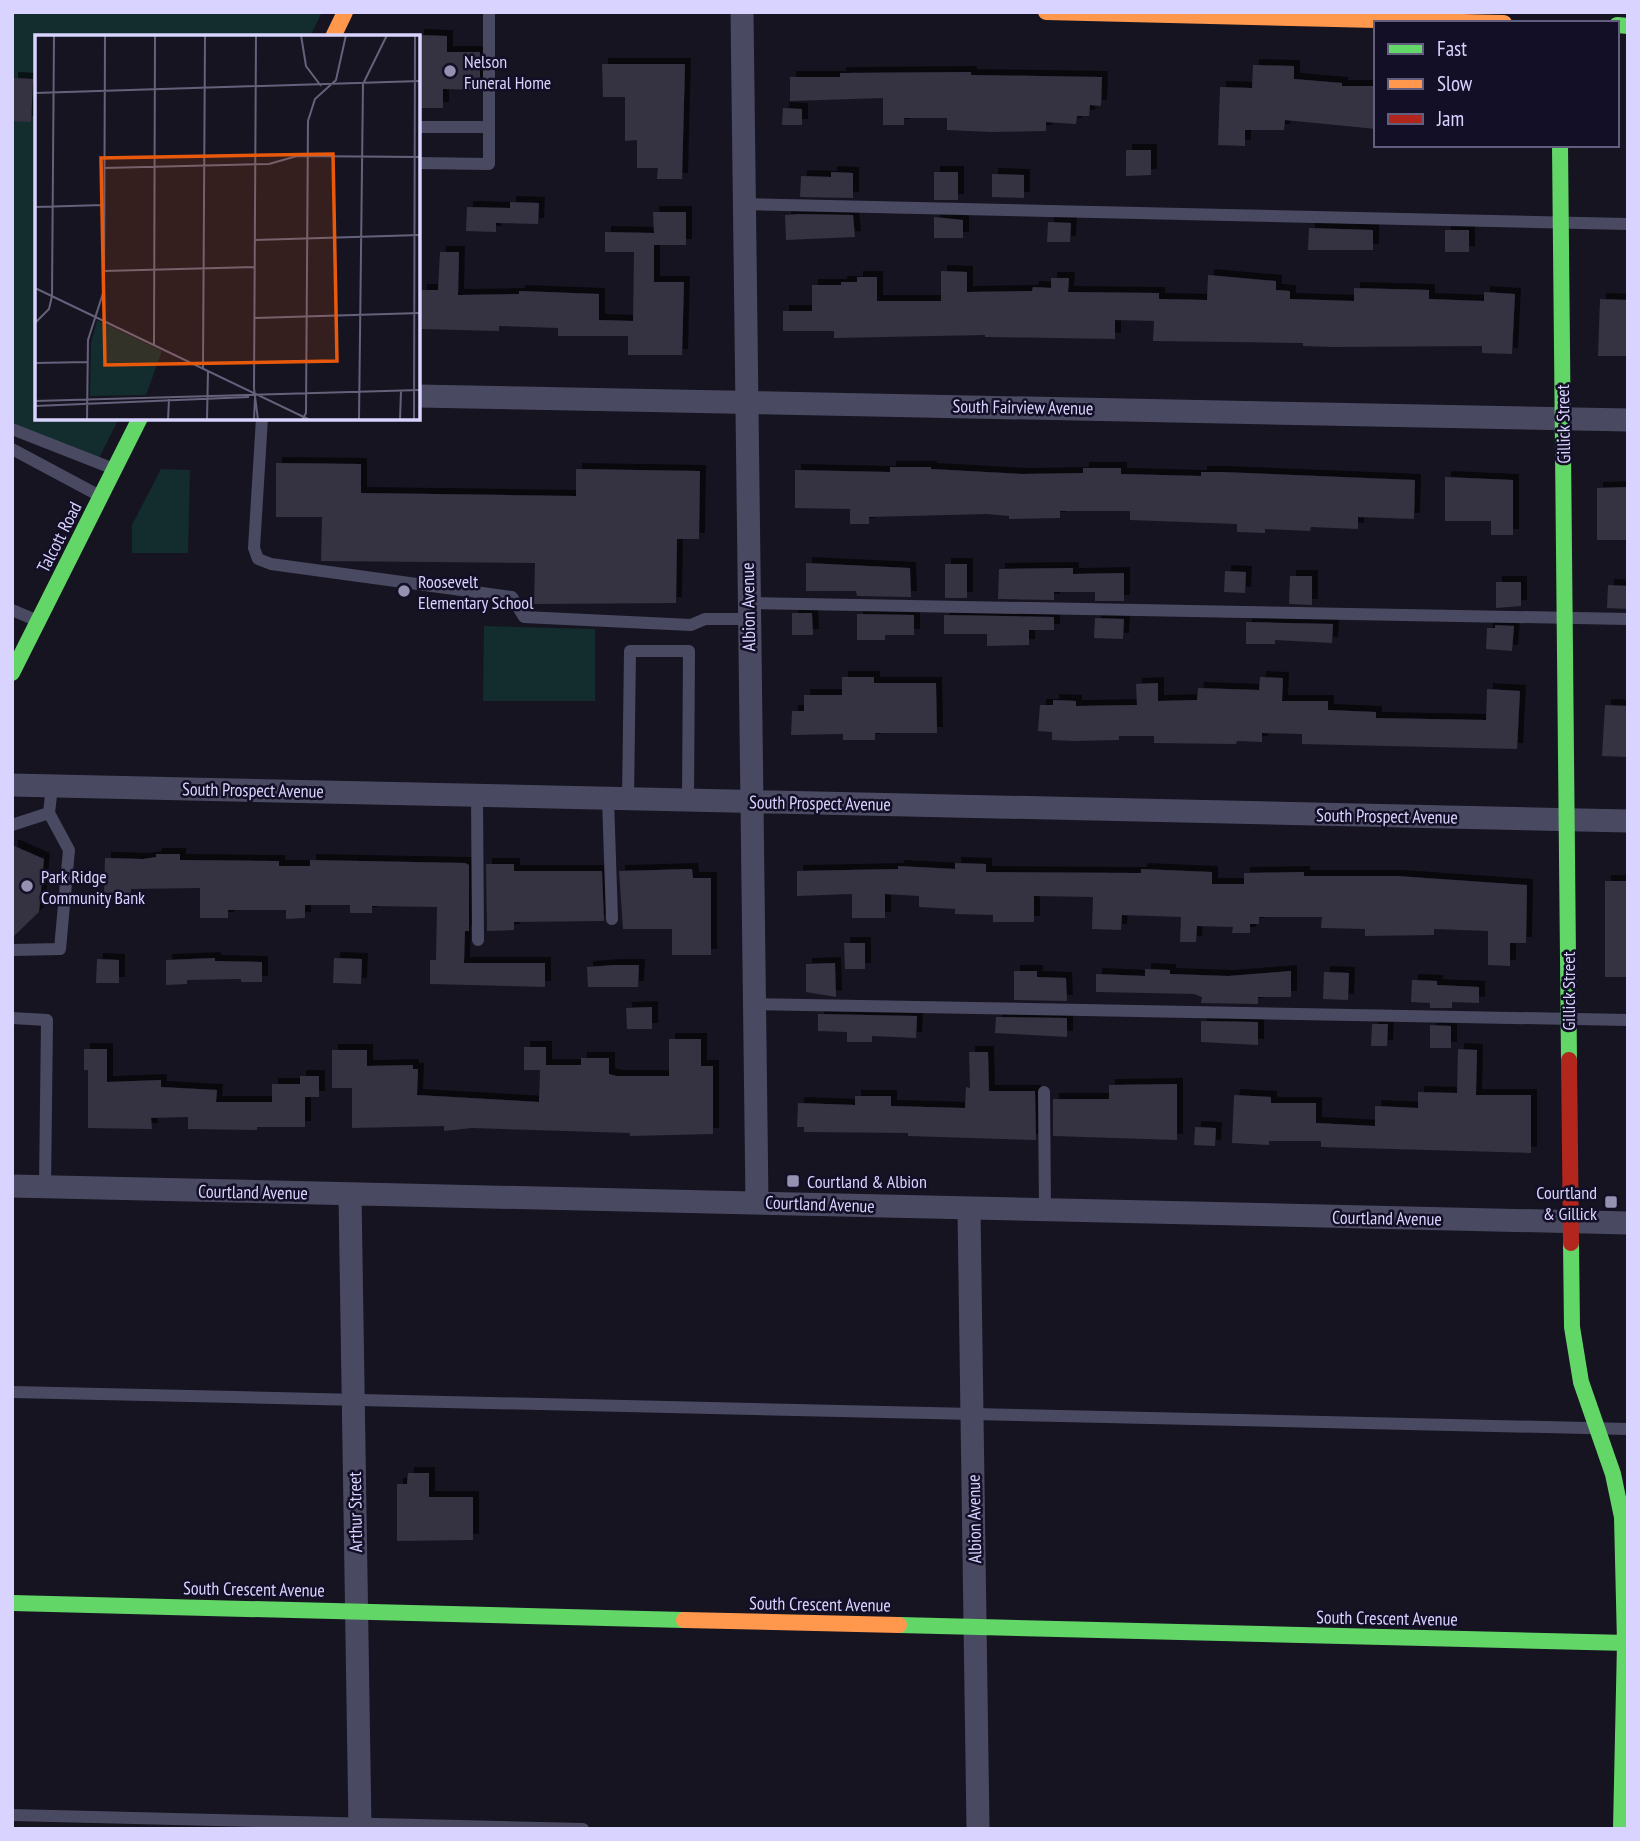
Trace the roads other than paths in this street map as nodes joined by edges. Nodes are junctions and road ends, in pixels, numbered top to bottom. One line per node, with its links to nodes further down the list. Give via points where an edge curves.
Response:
1 (345, 12): 7 (street)
2 (489, 12): 9 (lane)
3 (741, 12): 12 (street, Albion Avenue)
4 (1046, 12): 5 (street)
5 (1266, 15): 6 (street)
6 (1444, 21)
7 (334, 35)
8 (420, 127): 9 (lane)
9 (489, 127): 11 (lane, via 489,164)
10 (1560, 147): 13 (street, Gillick Street)
11 (420, 163)
12 (743, 204): 13 (lane); 16 (street, Albion Avenue)
13 (1561, 222): 14 (lane); 17 (street, Gillick Street)
14 (1628, 224)
15 (420, 396): 16 (street, South Fairview Avenue)
16 (745, 402): 17 (street, South Fairview Avenue); 26 (street, Albion Avenue)
17 (1563, 418): 20 (street, South Fairview Avenue); 27 (street, Gillick Street)
18 (139, 420): 23 (street, Talcott Road)
19 (262, 420): 26 (lane, via 254,548 258,559 512,597 524,617 691,625)
20 (1628, 420)
21 (12, 429): 23 (lane)
22 (12, 449): 24 (lane)
23 (114, 469): 24 (street, Talcott Road)
24 (101, 496): 29 (street, Talcott Road)
25 (12, 610): 29 (lane)
26 (748, 611): 27 (lane); 36 (street, Albion Avenue)
27 (1565, 617): 28 (lane); 38 (street, Gillick Street)
28 (1628, 619)
29 (38, 621): 30 (street, Talcott Road)
30 (12, 673)
31 (12, 785): 32 (street, South Prospect Avenue)
32 (52, 786): 33 (street, South Prospect Avenue); 37 (lane)
33 (477, 795): 34 (street, South Prospect Avenue); 42 (lane)
34 (618, 799): 35 (street, South Prospect Avenue); 35 (lane, via 630,651 689,651); 41 (lane)
35 (688, 800): 36 (street, South Prospect Avenue)
36 (752, 802): 38 (street, South Prospect Avenue); 44 (street, Albion Avenue)
37 (49, 813): 40 (lane); 43 (lane, via 69,850 60,948)
38 (1567, 820): 39 (street, South Prospect Avenue); 46 (street, Gillick Street)
39 (1628, 821)
40 (12, 825)
41 (612, 919)
42 (478, 940)
43 (12, 950)
44 (754, 1004): 46 (lane); 52 (street, Albion Avenue)
45 (12, 1018): 50 (lane, via 47,1020)
46 (1569, 1019): 47 (lane); 55 (street, Gillick Street)
47 (1628, 1020)
48 (1044, 1092): 54 (lane)
49 (12, 1186): 50 (street, Courtland Avenue)
50 (45, 1187): 51 (street, Courtland Avenue)
51 (350, 1194): 52 (street, Courtland Avenue); 58 (street, Arthur Street)
52 (757, 1202): 53 (street, Courtland Avenue)
53 (969, 1209): 54 (street, Courtland Avenue); 59 (street, Albion Avenue)
54 (1045, 1210): 55 (street, Courtland Avenue)
55 (1571, 1222): 56 (street, Courtland Avenue); 60 (street, Gillick Street, via 1572,1327 1581,1382)
56 (1628, 1223)
57 (12, 1392): 58 (lane)
58 (353, 1400): 59 (lane); 63 (street, Arthur Street)
59 (972, 1414): 60 (lane); 64 (street, Albion Avenue)
60 (1598, 1428): 61 (lane); 65 (street, Gillick Street, via 1622,1517)
61 (1628, 1429)
62 (12, 1602): 63 (street, South Crescent Avenue)
63 (357, 1611): 64 (street, South Crescent Avenue); 67 (street, Arthur Street)
64 (975, 1627): 65 (street, South Crescent Avenue); 69 (street, Albion Avenue)
65 (1626, 1643): 70 (street, Gillick Street)
66 (12, 1815): 67 (lane)
67 (360, 1826): 68 (lane)
68 (583, 1829)
69 (978, 1829)
70 (1620, 1829)

